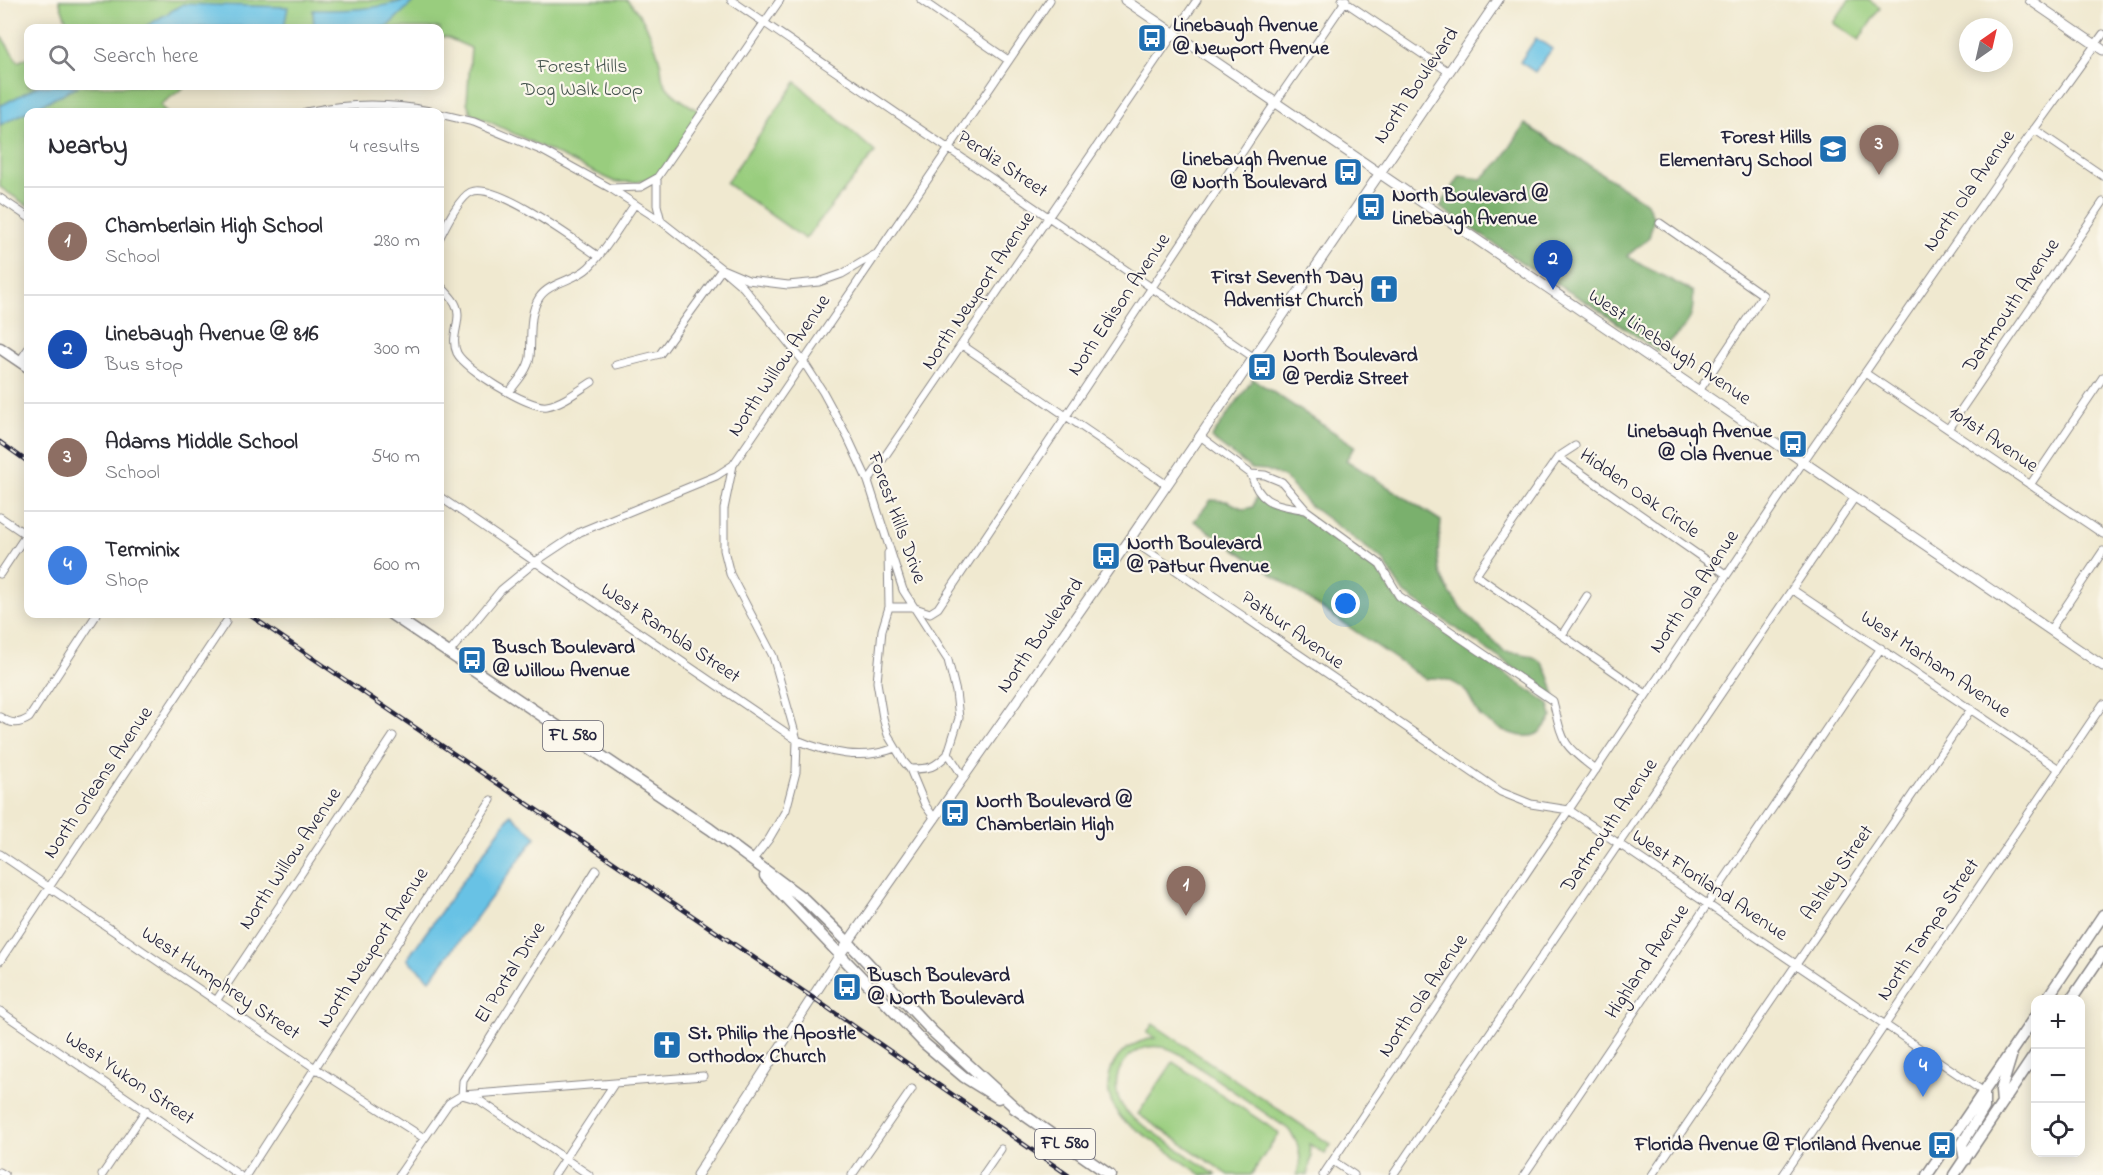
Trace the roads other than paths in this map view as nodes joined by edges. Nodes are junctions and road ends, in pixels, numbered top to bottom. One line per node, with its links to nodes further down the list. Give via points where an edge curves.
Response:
1 (731, 0): 10 (street, Perdiz Street)
2 (780, 0): 10 (street)
3 (921, 0): 14 (street)
4 (1050, 0): 14 (street, North Willow Avenue)
5 (1125, 0): 11 (street, West Linebaugh Avenue)
6 (1197, 0): 11 (street, North Newport Avenue)
7 (1498, 0): 15 (street, North Boulevard)
8 (2030, 0): 13 (street)
9 (1345, 1): 15 (street); 16 (street, Norh Edison Avenue)
10 (765, 23): 21 (street, Perdiz Street); 24 (street)
11 (1174, 34): 16 (street, West Linebaugh Avenue); 30 (street, North Newport Avenue)
12 (2103, 34): 13 (street, North Ola Avenue)
13 (2099, 47): 20 (street, North Ola Avenue)
14 (1008, 60): 21 (street, North Willow Avenue)
15 (1449, 72): 22 (street, North Boulevard)
16 (1275, 102): 22 (street, West Linebaugh Avenue); 37 (street, Norh Edison Avenue)
17 (326, 108): 18 (street)
18 (408, 108)
19 (444, 115): 25 (street, Forest Hills Drive, via 507,135)
20 (2034, 129): 23 (street); 45 (street, North Ola Avenue)
21 (948, 148): 30 (street, Perdiz Street); 34 (street, North Willow Avenue)
22 (1379, 173): 41 (street, North Boulevard); 48 (street, West Linebaugh Avenue)
23 (2103, 176)
24 (657, 178): 25 (street, via 641,187); 31 (street)
25 (610, 188): 28 (street, Forest Hills Drive)
26 (0, 198): 29 (street)
27 (2103, 202): 51 (street, Dartmouth Avenue)
28 (635, 204): 31 (street, Forest Hills Drive); 35 (street)
29 (24, 214)
30 (1050, 217): 37 (street, Perdiz Street); 39 (street, North Newport Avenue)
31 (661, 221): 36 (street, Forest Hills Drive)
32 (1660, 223): 48 (street, via 1763,295)
33 (444, 230): 35 (street, via 465,196 482,189 526,209)
34 (876, 254): 36 (street, via 819,282 788,285 748,280); 42 (street, North Willow Avenue)
35 (598, 256): 49 (street, via 577,277 538,298 530,357)
36 (722, 269): 42 (street, Forest Hills Drive, via 743,287); 44 (street, via 660,354)
37 (1152, 286): 41 (street, Perdiz Street); 50 (street, Norh Edison Avenue)
38 (444, 290): 49 (street, via 456,305 454,339 461,359)
39 (962, 345): 50 (street); 58 (street, North Newport Avenue)
40 (0, 348): 43 (main road)
41 (1253, 357): 52 (street, North Boulevard)
42 (803, 361): 56 (street, North Willow Avenue); 58 (street, Forest Hills Drive, via 843,429)
43 (24, 364)
44 (616, 365)
45 (1865, 373): 51 (street, 101st Avenue); 55 (street, North Ola Avenue)
46 (2103, 377): 60 (street)
47 (592, 382): 49 (street, via 546,406)
48 (1699, 391): 55 (street, West Linebaugh Avenue)
49 (509, 392)
50 (1066, 416): 59 (street); 77 (street, Norh Edison Avenue, via 938,608 930,613)
51 (1948, 429): 60 (street, 101st Avenue)
52 (1200, 436): 57 (street); 59 (street, North Boulevard)
53 (1575, 446): 54 (street)
54 (1558, 458): 73 (street, Hidden Oak Circle); 82 (street, Hidden Oak Circle, via 1476,575)
55 (1803, 462): 61 (street, West Linebaugh Avenue); 73 (street, North Ola Avenue)
56 (733, 465): 71 (street, North Willow Avenue, via 716,476 580,532); 92 (street, via 724,509 724,550 730,574 773,656)
57 (1251, 474): 63 (street, via 1282,482); 63 (street, via 1254,486 1270,503)
58 (868, 482): 69 (street, Forest Hills Drive)
59 (1167, 485): 67 (street, North Boulevard)
60 (2030, 485): 66 (street, 101st Avenue)
61 (1854, 497): 74 (street, Dartmouth Avenue); 81 (street, West Linebaugh Avenue)
62 (444, 500): 71 (street, West Rambla Street)
63 (1306, 510): 97 (street, via 1380,564 1399,596 1553,701 1565,744)
64 (0, 517): 65 (street)
65 (24, 534)
66 (2103, 534)
67 (1130, 539): 86 (street, Patbur Avenue); 98 (street, North Boulevard)
68 (24, 540): 72 (street)
69 (888, 544): 76 (street); 77 (street, Forest Hills Drive)
70 (2103, 551): 81 (street)
71 (535, 562): 84 (street, North Willow Avenue, via 501,590); 92 (street, West Rambla Street)
72 (0, 574)
73 (1727, 575): 87 (street, North Ola Avenue)
74 (1793, 590): 83 (street, West Marham Avenue); 102 (street, Dartmouth Avenue)
75 (1587, 596): 82 (street)
76 (889, 607): 77 (street, Forest Hills Drive); 93 (street, Forest Hills Drive, via 882,630 877,682 883,718)
77 (912, 607): 94 (street, Forest Hills Drive, via 948,660 956,692 959,718)
78 (94, 618): 90 (street, via 29,718 21,723 8,723)
79 (398, 618): 84 (main road, FL 580)
80 (226, 622): 106 (street, North Orleans Avenue)
81 (2050, 630): 85 (street, West Linebaugh Avenue)
82 (1562, 635): 87 (street, Hidden Oak Circle)
83 (1881, 648): 89 (street, West Marham Avenue); 107 (street, Highland Avenue)
84 (449, 653): 104 (main road, FL 580)
85 (2103, 666)
86 (1347, 688): 100 (street, West Floriland Avenue, via 1501,792 1531,804)
87 (1647, 694): 97 (street, North Ola Avenue)
88 (2103, 704): 96 (street, North Tampa Street)
89 (1971, 709): 96 (street, West Marham Avenue); 113 (street, Ashley Street)
90 (0, 717)
91 (393, 736): 116 (street, North Willow Avenue)
92 (797, 740): 93 (street, West Rambla Street, via 846,754 870,755); 104 (street, via 796,772 786,810)
93 (895, 748): 95 (street, Forest Hills Drive)
94 (948, 754): 95 (street, via 935,767); 98 (street)
95 (910, 769): 101 (street, Forest Hills Drive)
96 (2059, 769): 119 (street, North Tampa Street)
97 (1596, 770): 100 (street, North Ola Avenue)
98 (964, 778): 101 (street, North Boulevard)
99 (491, 800): 122 (street, North Newport Avenue)
100 (1569, 810): 102 (street, West Floriland Avenue); 135 (street, North Ola Avenue)
101 (935, 819): 109 (street, North Boulevard)
102 (1618, 843): 107 (street, West Floriland Avenue); 150 (street, Dartmouth Avenue)
103 (0, 854): 106 (street, West Humphrey Street)
104 (752, 861): 109 (main road, FL 580, via 804,899); 111 (main road, FL 580)
105 (596, 870): 127 (street, El Portal Drive, via 462,1081)
106 (49, 888): 112 (street, North Orleans Avenue); 116 (street, West Humphrey Street)
107 (1707, 904): 113 (street, West Floriland Avenue); 151 (street, Highland Avenue)
108 (2103, 915): 114 (main road)
109 (848, 942): 111 (street, North Boulevard); 130 (main road, FL 580, via 933,1032)
110 (2103, 952): 115 (main road)
111 (839, 955): 130 (main road, FL 580, via 925,1044 964,1077); 144 (street, North Boulevard)
112 (0, 961)
113 (1795, 964): 119 (street, West Floriland Avenue); 152 (street, Ashley Street)
114 (2049, 995)
115 (2074, 995)
116 (216, 1001): 122 (street, West Humphrey Street)
117 (0, 1011): 129 (street, West Yukon Street)
118 (2031, 1022): 120 (main road)
119 (1885, 1024): 126 (street, West Floriland Avenue); 153 (street, North Tampa Street)
120 (2013, 1048): 126 (main road); 128 (main road, via 2001,1090)
121 (2031, 1060): 128 (main road)
122 (315, 1068): 131 (street, West Humphrey Street); 140 (street, North Newport Avenue)
123 (703, 1077): 124 (street)
124 (614, 1084): 127 (street); 133 (street)
125 (912, 1089): 145 (street)
126 (1984, 1092): 134 (main road, via 1984,1108 1962,1144); 154 (main road)
127 (462, 1095): 131 (street, El Portal Drive, via 449,1103); 133 (street, via 479,1101)
128 (2002, 1104): 134 (main road)
129 (146, 1110): 138 (street); 139 (street, West Yukon Street)
130 (1020, 1112): 147 (main road, FL 580)
131 (424, 1138): 141 (street, El Portal Drive)
132 (1001, 1149): 146 (street)
133 (565, 1159): 142 (street); 143 (street)
134 (1965, 1160): 155 (main road)
135 (1333, 1161): 148 (street, North Ola Avenue); 149 (street)
136 (0, 1172): 137 (street)
137 (5, 1175)
138 (102, 1175)
139 (239, 1175)
140 (246, 1175)
141 (399, 1175)
142 (555, 1175)
143 (589, 1175)
144 (697, 1175)
145 (852, 1175)
146 (983, 1175)
147 (1110, 1175)
148 (1323, 1175)
149 (1354, 1175)
150 (1393, 1175)
151 (1524, 1175)
152 (1652, 1175)
153 (1783, 1175)
154 (1927, 1175)
155 (1954, 1175)

